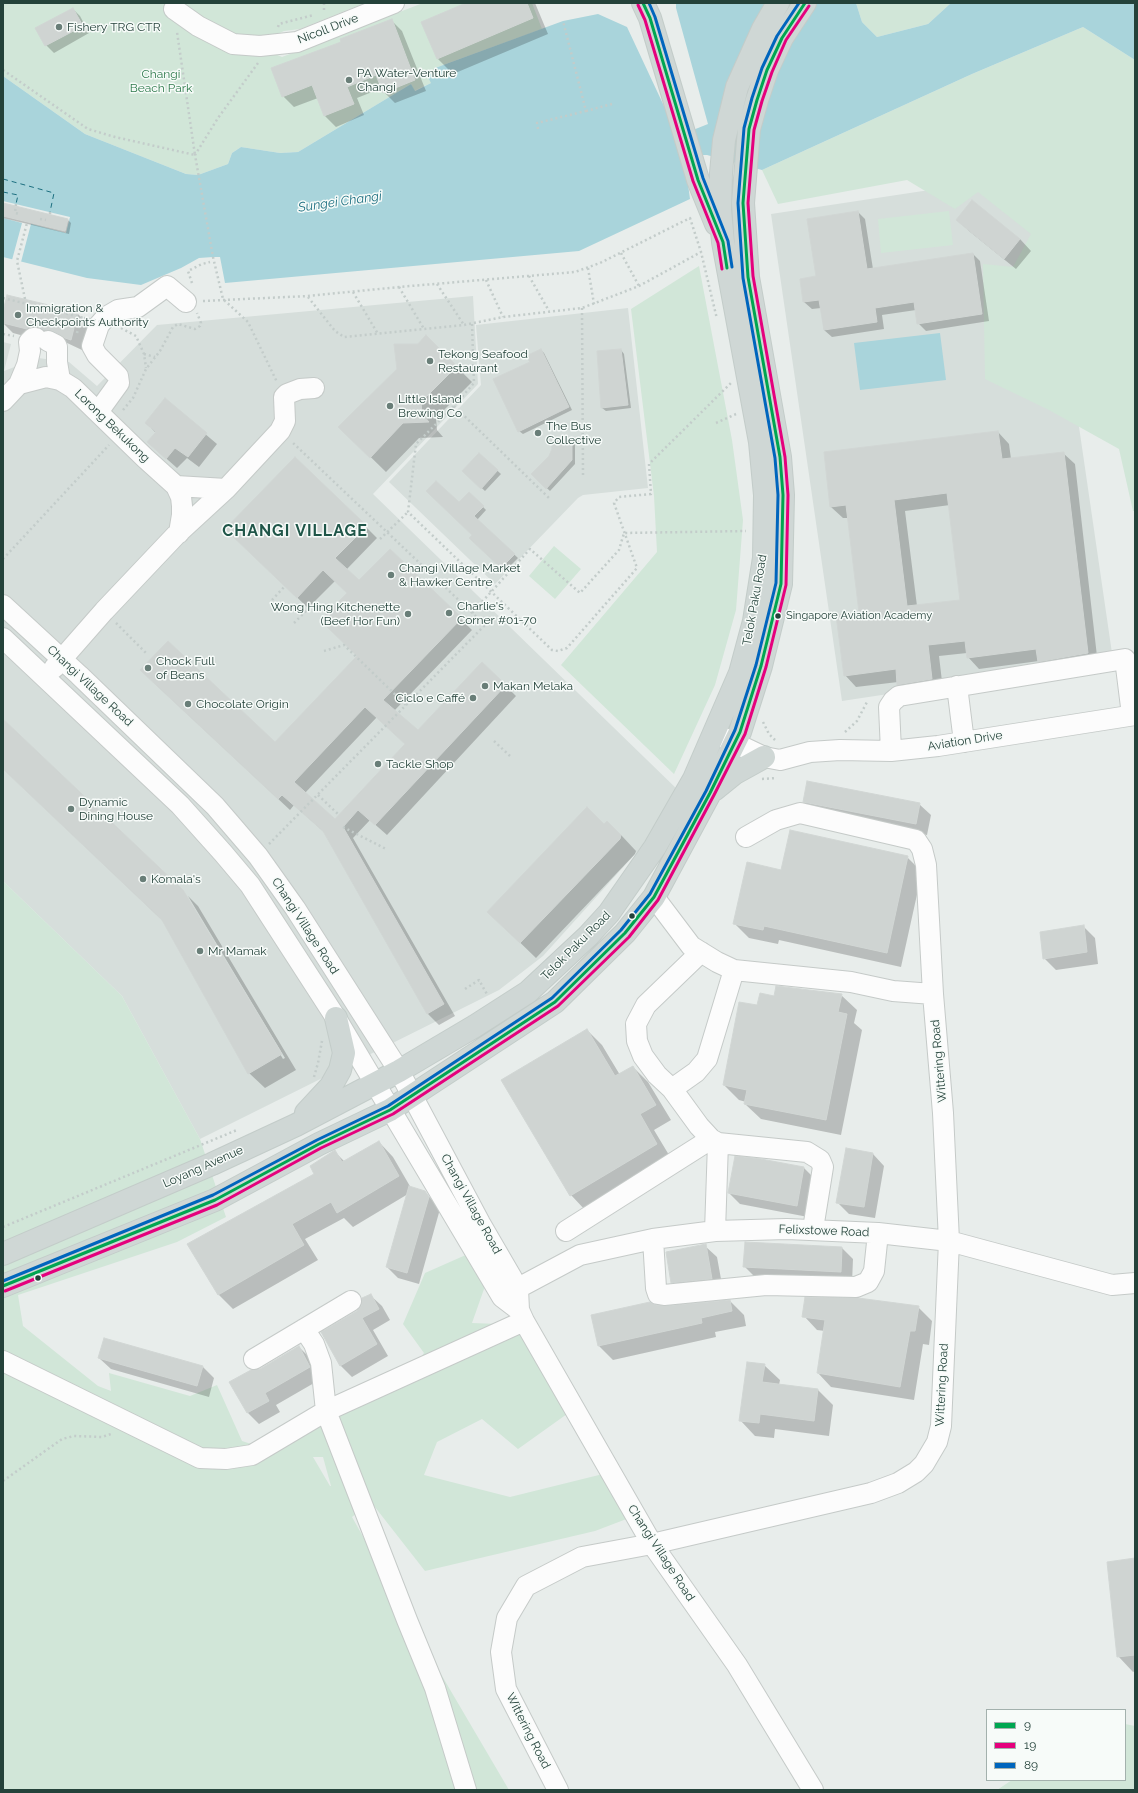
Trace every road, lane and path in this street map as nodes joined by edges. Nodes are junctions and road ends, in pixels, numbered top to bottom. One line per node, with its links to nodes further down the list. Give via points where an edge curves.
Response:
1 (324, 3): 8 (path, via 325,12 279,24)
2 (394, 3): 8 (street, Nicoll Drive, via 297,42)
3 (643, 3): 19 (main road, via 650,18 698,180)
4 (778, 3): 19 (main road, Telok Paku Road, via 763,29 738,86 724,140 720,210)
5 (805, 3): 91 (main road, Telok Paku Road, via 782,38 767,70 749,129 743,203 748,277 780,457 783,501 781,584 761,666)
6 (174, 9): 8 (street, Nicoll Drive, via 198,26 233,44); 13 (path)
7 (563, 21): 11 (path)
8 (269, 46): 13 (path)
9 (3, 70): 13 (path, via 88,129)
10 (612, 104): 11 (path)
11 (586, 111): 12 (path, via 537,123)
12 (538, 129)
13 (195, 155): 34 (path)
14 (16, 204): 15 (path, via 14,213)
15 (20, 214)
16 (40, 219): 17 (path)
17 (46, 220)
18 (27, 223): 33 (path, via 17,261)
19 (723, 242): 89 (main road, Telok Paku Road, via 760,442 765,494 764,558 754,621 740,673)
20 (701, 252): 21 (path, via 690,218); 29 (path); 40 (path)
21 (621, 253): 23 (path); 29 (path)
22 (210, 262): 24 (path)
23 (588, 268): 25 (path, via 575,272); 36 (path)
24 (188, 271)
25 (529, 276): 26 (path); 38 (path)
26 (486, 280): 27 (path); 39 (path)
27 (437, 283): 28 (path); 42 (path)
28 (399, 286): 30 (path); 43 (path)
29 (639, 286): 36 (path)
30 (353, 292): 31 (path); 44 (path)
31 (308, 296): 34 (path); 44 (path, via 335,331 344,337)
32 (3, 298): 45 (path, bridge, via 112,324 136,336)
33 (25, 299)
34 (223, 300): 35 (path); 51 (path, via 248,322)
35 (193, 304): 46 (path, via 200,326 195,329 178,324 173,327); 55 (street, via 167,286 138,307 118,310 106,317 99,325 92,346 97,355 118,376 119,383)
36 (594, 304): 37 (path)
37 (582, 308): 38 (path); 61 (path)
38 (549, 311): 39 (path)
39 (503, 317): 41 (path)
40 (718, 321)
41 (472, 324): 42 (path); 53 (path, via 474,383)
42 (464, 325): 43 (path)
43 (424, 329): 44 (path)
44 (378, 334)
45 (144, 354): 46 (path); 46 (path, via 146,369)
46 (154, 357)
47 (60, 380): 48 (street, Lorong Bekukong, via 46,377); 48 (street, via 58,347 33,338 29,342 27,365); 55 (street, Lorong Bekukong, via 73,388)
48 (19, 384): 52 (street)
49 (314, 388): 51 (street, via 292,391)
50 (733, 390): 69 (path, via 732,382 649,464 651,494 619,497 614,504)
51 (284, 397): 59 (street, via 285,421)
52 (3, 401)
53 (454, 406): 64 (path); 65 (path, via 416,444)
54 (735, 406): 56 (path)
55 (98, 412): 60 (street, Lorong Bekukong)
56 (736, 414): 57 (path); 58 (path)
57 (737, 420)
58 (716, 423)
59 (280, 431): 63 (street); 67 (path)
60 (119, 433): 62 (street, Lorong Bekukong); 71 (path)
61 (583, 474)
62 (176, 486): 63 (street); 68 (street, Lorong Bekukong, via 182,506)
63 (226, 488): 68 (street)
64 (549, 498)
65 (408, 512): 67 (path); 73 (path)
66 (747, 531): 69 (path)
67 (388, 532): 70 (path); 78 (path)
68 (179, 533): 77 (street)
69 (624, 533): 73 (path, via 619,550 580,593 530,549); 73 (path, via 637,568 566,648 552,650)
70 (380, 540)
71 (3, 559)
72 (284, 586): 74 (path)
73 (492, 591): 78 (path)
74 (272, 600)
75 (3, 605): 83 (street, Changi Village Road)
76 (308, 609): 79 (path)
77 (104, 611): 82 (path); 83 (street)
78 (472, 613): 87 (path, via 485,625)
79 (294, 622)
80 (3, 638): 84 (street, Changi Village Road)
81 (324, 652): 87 (path, via 344,645)
82 (146, 653)
83 (62, 660): 84 (street); 104 (street, Changi Village Road, via 215,806)
84 (46, 677): 111 (street, Changi Village Road, via 180,805 223,853 259,898)
85 (957, 686): 88 (street, via 1125,658); 93 (street); 94 (street, via 899,696 893,700 889,707)
86 (867, 702): 90 (path, via 857,721)
87 (406, 705): 99 (path)
88 (1133, 715): 93 (street, Aviation Drive)
89 (717, 727): 91 (street, Aviation Drive); 113 (main road, Telok Paku Road, via 694,779 655,847 609,913 588,936 528,992)
90 (841, 734)
91 (737, 738): 95 (street, Aviation Drive); 97 (street, Aviation Drive); 98 (main road, Telok Paku Road)
92 (494, 741): 96 (path)
93 (964, 742): 94 (street, Aviation Drive)
94 (891, 751): 95 (street, Aviation Drive, via 840,750)
95 (794, 755): 97 (street, Aviation Drive, via 780,760)
96 (510, 756)
97 (764, 757): 98 (main road, via 735,773)
98 (710, 793): 105 (main road, Telok Paku Road)
99 (318, 795): 100 (path); 104 (path)
100 (339, 815)
101 (343, 827): 103 (path)
102 (746, 837): 110 (street, Wittering Road, via 776,820 800,813 916,840 922,849 926,865)
103 (386, 849)
104 (258, 856): 113 (street, Changi Village Road, via 295,908)
105 (654, 897): 106 (street, via 691,946); 117 (main road, Telok Paku Road, via 625,933 555,1002)
106 (701, 952): 107 (street); 116 (street, via 646,1005 636,1024 637,1041 643,1056 657,1075)
107 (734, 970): 110 (street, via 851,982 894,991); 116 (street, via 707,1059 696,1072)
108 (479, 980): 109 (path)
109 (465, 989)
110 (933, 994): 128 (street, Wittering Road, via 943,1112)
111 (336, 1018): 115 (street, Changi Village Road); 119 (main road, via 344,1053 340,1070 331,1086)
112 (318, 1063): 114 (path)
113 (399, 1071): 115 (main road, Loyang Avenue); 117 (street, Changi Village Road)
114 (313, 1077)
115 (374, 1084): 118 (street, Changi Village Road); 119 (main road, Loyang Avenue)
116 (672, 1089): 121 (street, via 699,1126)
117 (413, 1096): 118 (main road); 132 (street, Changi Village Road, via 480,1223)
118 (390, 1110): 131 (main road, via 319,1144 214,1200); 132 (street, Changi Village Road)
119 (296, 1125): 129 (main road, Loyang Avenue)
120 (242, 1128): 122 (path)
121 (715, 1141): 123 (street, via 807,1152 820,1160 823,1167); 124 (street); 125 (street)
122 (3, 1227)
123 (813, 1229): 125 (street, Felixstowe Road); 126 (street, Felixstowe Road)
124 (566, 1231)
125 (715, 1231): 127 (street, Felixstowe Road)
126 (878, 1232): 127 (street, via 874,1271 868,1282 856,1287 766,1285 664,1295 658,1294 656,1288); 128 (street, Felixstowe Road)
127 (653, 1239): 132 (street, Felixstowe Road, via 580,1256)
128 (949, 1241): 130 (street, Felixstowe Road, via 1112,1285); 141 (street, Wittering Road, via 941,1426 937,1442 920,1468 898,1483 871,1493)
129 (3, 1254)
130 (1135, 1283)
131 (3, 1286)
132 (510, 1293): 134 (street, Changi Village Road)
133 (351, 1302): 135 (street)
134 (521, 1316): 138 (street); 141 (street, Changi Village Road)
135 (304, 1329): 136 (street); 138 (street, via 314,1344 321,1363)
136 (254, 1359)
137 (3, 1361): 139 (street)
138 (326, 1411): 139 (street, via 252,1455 226,1458 200,1458); 142 (street, via 435,1688)
139 (122, 1420): 140 (path, via 116,1432 102,1437 74,1436 62,1439)
140 (3, 1481)
141 (652, 1544): 143 (street, Wittering Road, via 582,1557 526,1586 507,1618 501,1652 506,1689); 144 (street, Changi Village Road, via 737,1665)
142 (466, 1790)
143 (558, 1790)
144 (813, 1790)

